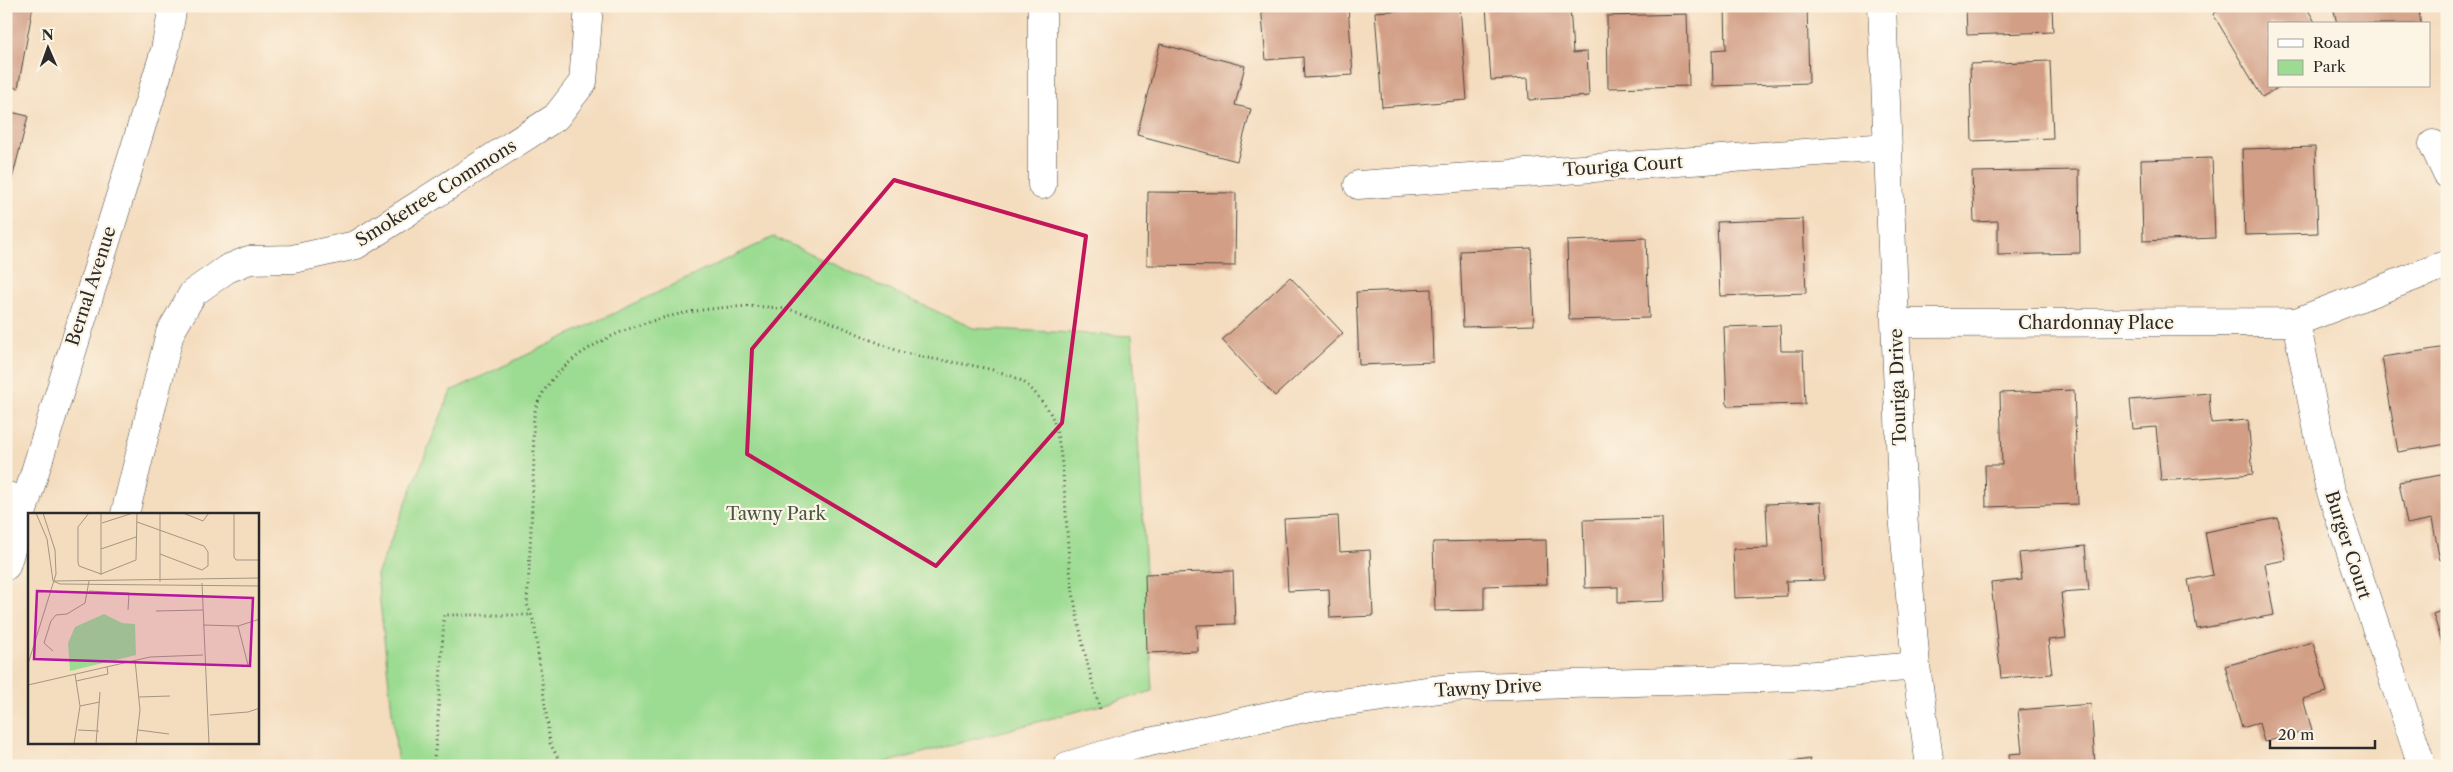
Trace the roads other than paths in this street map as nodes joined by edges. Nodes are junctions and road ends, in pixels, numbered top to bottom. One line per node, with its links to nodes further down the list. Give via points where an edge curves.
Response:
1 (173, 6): 13 (street, Bernal Avenue, via 165,50)
2 (589, 6): 14 (street, Smoketree Commons, via 583,82 556,117 356,246 292,259 249,260 227,269 193,293 170,333)
3 (1042, 6): 8 (street)
4 (1882, 6): 6 (street, Touriga Drive)
5 (2433, 144): 7 (street)
6 (1888, 147): 9 (street, Touriga Court); 12 (street, Touriga Drive)
7 (2447, 174)
8 (1042, 185)
9 (1358, 185)
10 (2447, 264): 11 (street)
11 (2296, 322): 12 (street, Chardonnay Place); 18 (street, Burger Court, via 2328,486)
12 (1896, 324): 16 (street, Touriga Drive, via 1903,514)
13 (16, 498): 15 (street, Bernal Avenue)
14 (125, 513)
15 (6, 566)
16 (1916, 666): 17 (street, Tawny Drive, via 1794,677 1447,688 1305,708); 20 (street, Touriga Drive)
17 (1138, 755): 19 (street, Tawny Drive)
18 (2421, 763)
19 (1067, 766)
20 (1930, 766)

